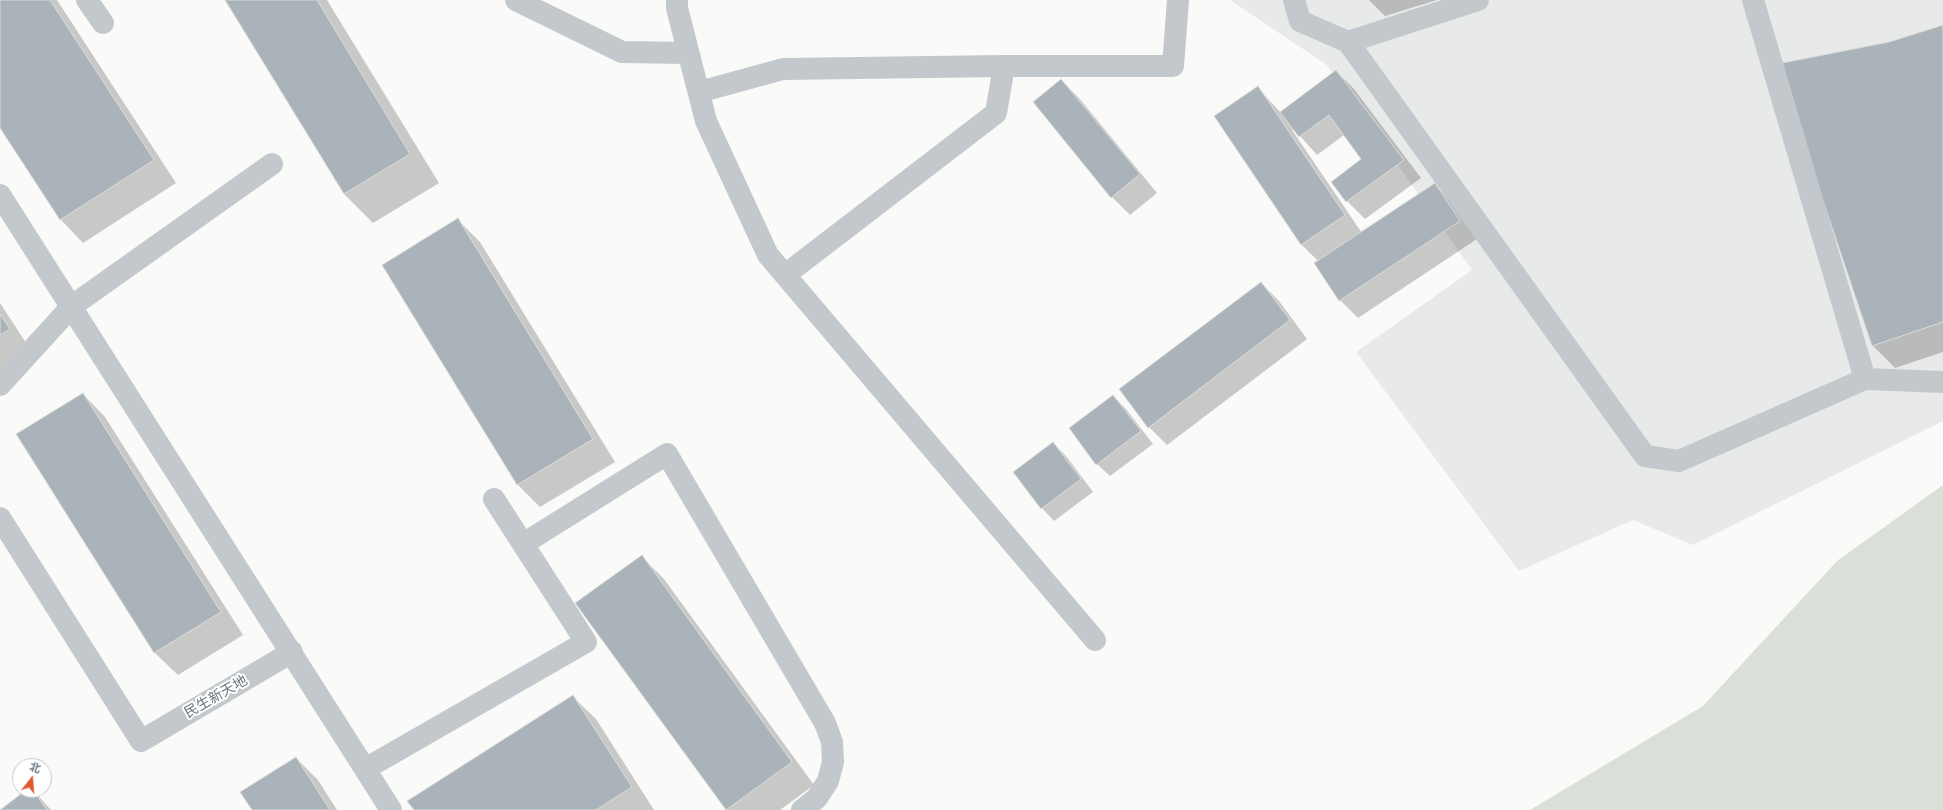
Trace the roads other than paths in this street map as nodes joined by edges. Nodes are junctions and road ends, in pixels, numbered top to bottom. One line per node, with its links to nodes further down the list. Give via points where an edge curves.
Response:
1 (87, 0): 8 (street)
2 (516, 0): 10 (street, via 622,52)
3 (677, 0): 10 (street)
4 (1178, 0): 11 (street, via 1172,66)
5 (1294, 0): 9 (street, via 1300,20)
6 (1478, 0): 9 (street)
7 (1753, 0): 17 (street)
8 (103, 23)
9 (1348, 42): 17 (street, via 1645,456 1679,461)
10 (688, 53): 12 (street)
11 (1004, 66): 12 (street, via 783,69); 15 (street, via 996,113)
12 (699, 92): 15 (street, via 706,120 768,255)
13 (272, 164): 16 (street)
14 (0, 195): 16 (street)
15 (785, 275): 23 (street)
16 (72, 306): 19 (street); 24 (street)
17 (1865, 379): 18 (street)
18 (1943, 382)
19 (0, 385)
20 (494, 499): 22 (street)
21 (0, 518): 24 (street, 民生新天地, via 141,741)
22 (523, 544): 25 (street, via 586,642); 27 (street, via 666,454 821,716 832,742 833,762 828,782 817,798)
23 (1095, 640)
24 (292, 652): 25 (street)
25 (365, 769): 26 (street)
26 (391, 810)
27 (802, 810)

